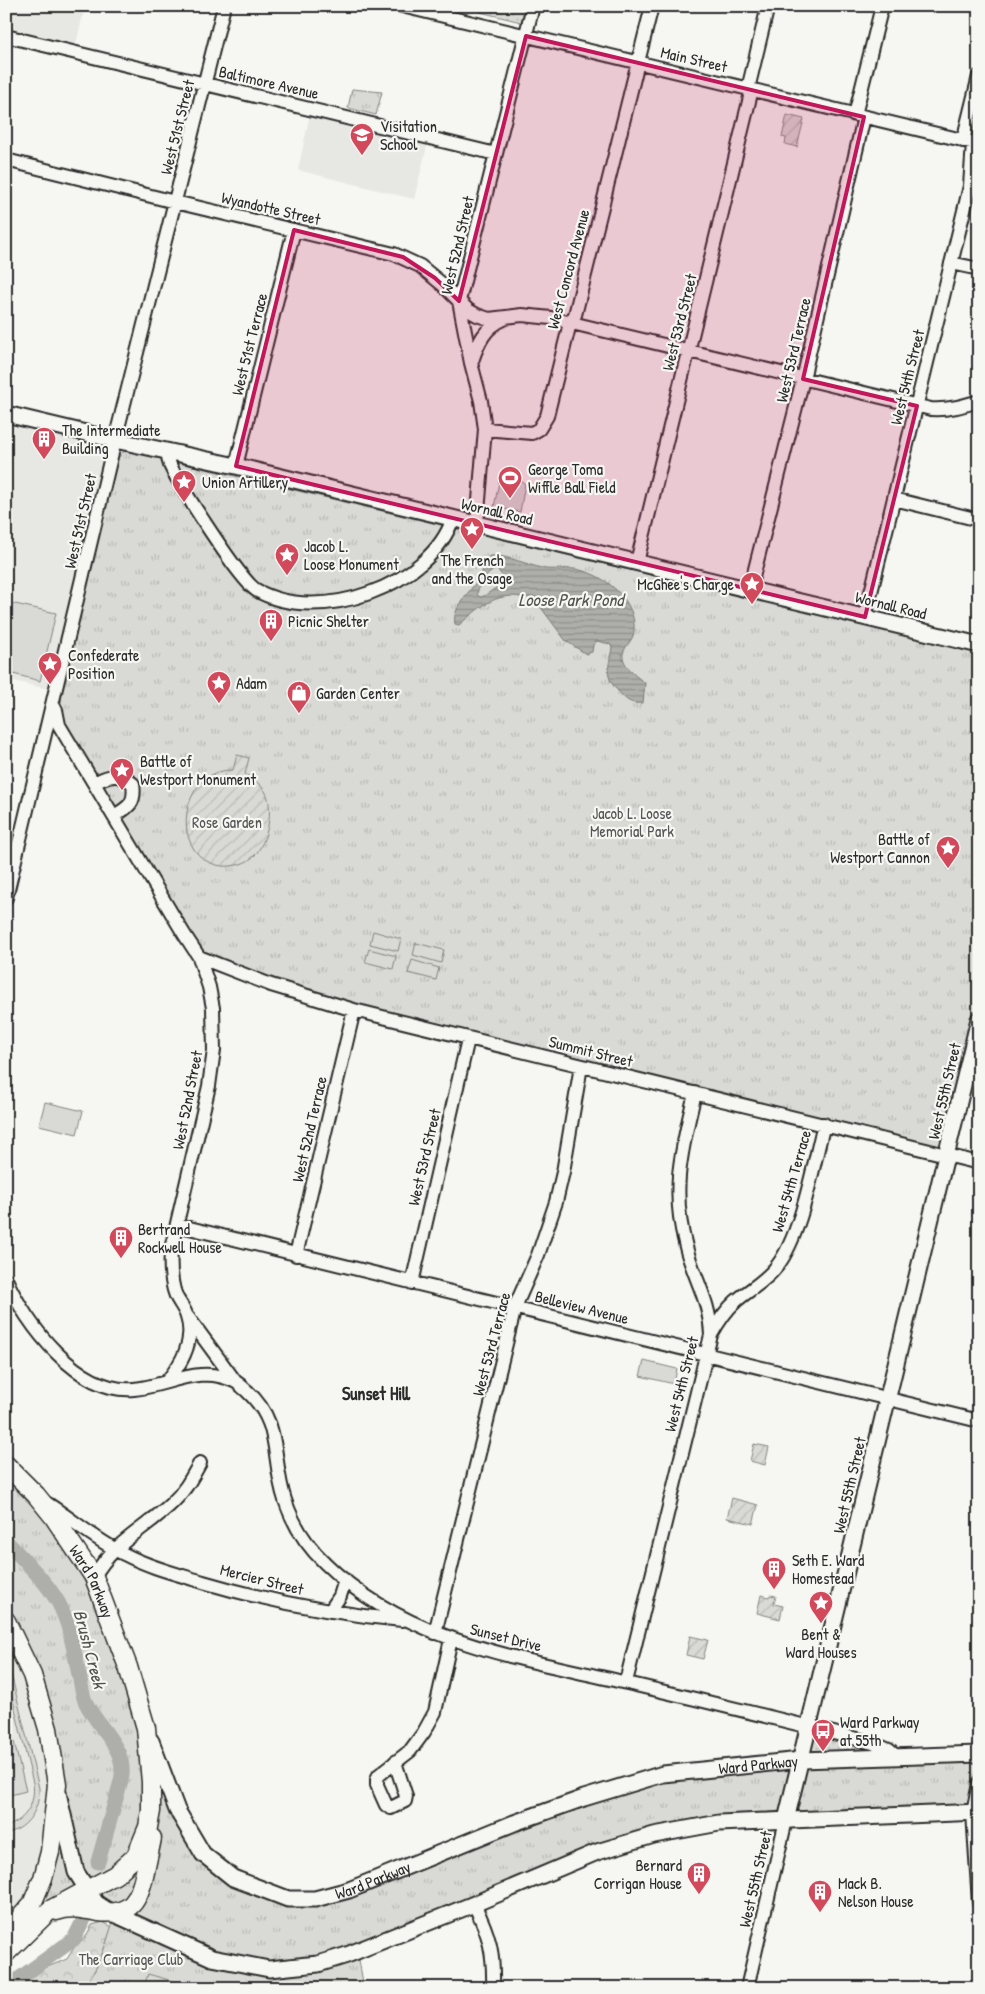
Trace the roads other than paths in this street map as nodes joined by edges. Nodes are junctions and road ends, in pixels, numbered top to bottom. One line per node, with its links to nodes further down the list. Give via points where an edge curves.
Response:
1 (224, 6): 11 (street, West 51st Street)
2 (533, 6): 8 (street, West 52nd Street)
3 (652, 6): 9 (street, West Concord Avenue)
4 (768, 6): 12 (street, West 53rd Street)
5 (882, 6): 13 (street, West 53rd Terrace)
6 (410, 7): 8 (street, Main Street)
7 (6, 36): 11 (street, Baltimore Avenue)
8 (526, 36): 9 (street, Main Street); 15 (street, West 52nd Street)
9 (638, 62): 12 (street, Main Street); 23 (street, West Concord Avenue, via 575,316)
10 (979, 76): 14 (street, West 54th Street)
11 (204, 84): 15 (street, Baltimore Avenue); 17 (street, West 51st Street)
12 (750, 89): 13 (street, Main Street); 24 (street, West 53rd Street)
13 (860, 116): 14 (street, Main Street); 26 (street, West 53rd Terrace)
14 (972, 143): 19 (street, West 54th Street, via 970,186)
15 (496, 154): 21 (street, West 52nd Street)
16 (6, 160): 17 (street, Wyandotte Street)
17 (174, 202): 18 (street, Wyandotte Street); 31 (street, West 51st Street)
18 (294, 230): 21 (street, Wyandotte Street, via 402,257 420,266); 33 (street, West 51st Terrace)
19 (952, 263): 20 (street); 28 (street, West 54th Street)
20 (979, 270)
21 (460, 300): 22 (street, Wyandotte Street, via 468,310 483,318); 25 (street, West 52nd Street)
22 (510, 316): 23 (street, Wyandotte Street, via 539,316); 25 (street, via 495,323 483,336)
23 (570, 323): 24 (street, Wyandotte Street); 30 (street, West Concord Avenue, via 544,423 532,433)
24 (688, 351): 26 (street, Wyandotte Street); 38 (street, West 53rd Street)
25 (471, 364): 30 (street, West 52nd Street)
26 (803, 379): 28 (street, Wyandotte Street); 39 (street, West 53rd Terrace)
27 (979, 401): 28 (street, Wyandotte Street, via 944,410)
28 (917, 406): 34 (street, West 54th Street)
29 (6, 414): 31 (main road, Wornall Road)
30 (485, 429): 37 (street, West 52nd Street)
31 (115, 440): 32 (main road, Wornall Road); 42 (street, West 51st Street)
32 (167, 450): 33 (main road, Wornall Road); 35 (street, via 170,464 239,573 258,591 281,599 325,603 393,584 407,576 432,552 447,533)
33 (236, 466): 35 (main road, Wornall Road)
34 (894, 499): 36 (street); 40 (street, West 54th Street)
35 (453, 518): 37 (main road, Wornall Road)
36 (979, 520)
37 (477, 524): 38 (main road, Wornall Road)
38 (637, 562): 39 (main road, Wornall Road)
39 (750, 589): 40 (main road, Wornall Road)
40 (865, 617): 41 (main road, Wornall Road)
41 (979, 644)
42 (53, 706): 43 (street, West 52nd Street); 44 (street, West 51st Street)
43 (69, 742): 44 (street, via 56,740); 45 (street, West 52nd Street)
44 (44, 744): 47 (street, West 51st Street)
45 (94, 783): 46 (street, West 52nd Street); 46 (street, via 108,775 118,775 133,784 132,802)
46 (114, 816): 48 (street, West 52nd Street)
47 (6, 898)
48 (199, 956): 49 (street, Summit Street, via 271,985); 57 (street, West 52nd Street, via 213,1008 214,1058)
49 (354, 1010): 51 (street, Summit Street); 58 (street, West 52nd Terrace)
50 (979, 1019): 55 (main road, West 55th Street)
51 (468, 1039): 52 (street, Summit Street); 60 (street, West 53rd Street)
52 (581, 1066): 53 (street, Summit Street); 61 (street, West 53rd Terrace, via 556,1202 538,1255)
53 (695, 1093): 54 (street, Summit Street); 63 (street, West 54th Street, via 680,1156 678,1202 686,1248 710,1316)
54 (824, 1124): 55 (street, Summit Street); 63 (street, West 54th Terrace, via 798,1226 786,1253 766,1278 721,1317)
55 (946, 1156): 56 (street, Summit Street); 67 (main road, West 55th Street)
56 (979, 1163)
57 (177, 1225): 58 (street, Belleview Avenue); 62 (street, West 52nd Street, via 170,1274 176,1295)
58 (296, 1255): 60 (street, Belleview Avenue)
59 (6, 1279): 65 (street, Sunset Drive, via 31,1322 57,1354 80,1371 119,1388 134,1389)
60 (412, 1283): 61 (street, Belleview Avenue)
61 (515, 1307): 64 (street, Belleview Avenue); 78 (street, West 53rd Terrace)
62 (188, 1317): 65 (street, West 52nd Street, via 187,1351); 66 (street, Sunset Drive)
63 (711, 1335): 64 (street, West 54th Street)
64 (705, 1354): 67 (street, Belleview Avenue); 80 (street, West 54th Street)
65 (167, 1381): 66 (street, Sunset Drive, via 199,1374)
66 (235, 1381): 74 (street, Sunset Drive, via 257,1400 269,1420 285,1500 295,1524 324,1562)
67 (887, 1400): 68 (street, Belleview Avenue); 81 (main road, West 55th Street)
68 (979, 1420)
69 (200, 1463): 72 (street, via 174,1502)
70 (6, 1465): 71 (highway, Ward Parkway)
71 (36, 1495): 72 (street, Mercier Street); 73 (highway, Ward Parkway)
72 (115, 1548): 73 (street); 75 (street, Mercier Street, via 162,1570)
73 (94, 1576): 82 (highway, Ward Parkway, via 128,1667)
74 (345, 1580): 75 (street); 76 (street, Sunset Drive)
75 (330, 1612): 76 (street, Mercier Street)
76 (407, 1620): 78 (street, Sunset Drive)
77 (6, 1621): 88 (highway, via 32,1675 48,1729)
78 (435, 1633): 79 (street, Sunset Drive)
79 (451, 1639): 80 (street, Sunset Drive, via 476,1648); 86 (street, via 435,1712 410,1751)
80 (626, 1682): 81 (street, Sunset Drive)
81 (809, 1727): 84 (street, Sunset Drive, via 873,1743); 85 (main road, West 55th Street)
82 (146, 1728): 85 (main road, Ward Parkway, via 177,1810 203,1854 233,1878 288,1899 315,1899 349,1890 514,1824 663,1774); 89 (highway)
83 (979, 1754): 84 (main road, Ward Parkway)
84 (897, 1757): 85 (main road, Ward Parkway)
85 (801, 1760): 91 (main road, West 55th Street)
86 (395, 1762)
87 (979, 1783): 90 (street)
88 (57, 1784): 92 (main road, via 76,1872); 96 (highway, via 50,1852 43,1878 32,1904)
89 (151, 1812): 92 (highway, via 136,1856 115,1875); 95 (highway, via 152,1840 139,1897 129,1908)
90 (976, 1812): 91 (main road); 93 (street)
91 (786, 1820): 94 (main road, via 719,1823 654,1835 597,1852); 99 (street, West 55th Street)
92 (87, 1890): 95 (main road, via 96,1903); 97 (highway, via 50,1910)
93 (979, 1903)
94 (474, 1904): 95 (main road, via 347,1955 318,1964 270,1968 212,1958); 98 (street, via 487,1930 494,1958)
95 (110, 1912): 97 (highway, via 83,1908 58,1910 17,1949)
96 (6, 1934)
97 (6, 1954)
98 (493, 1988)
99 (747, 1988)

